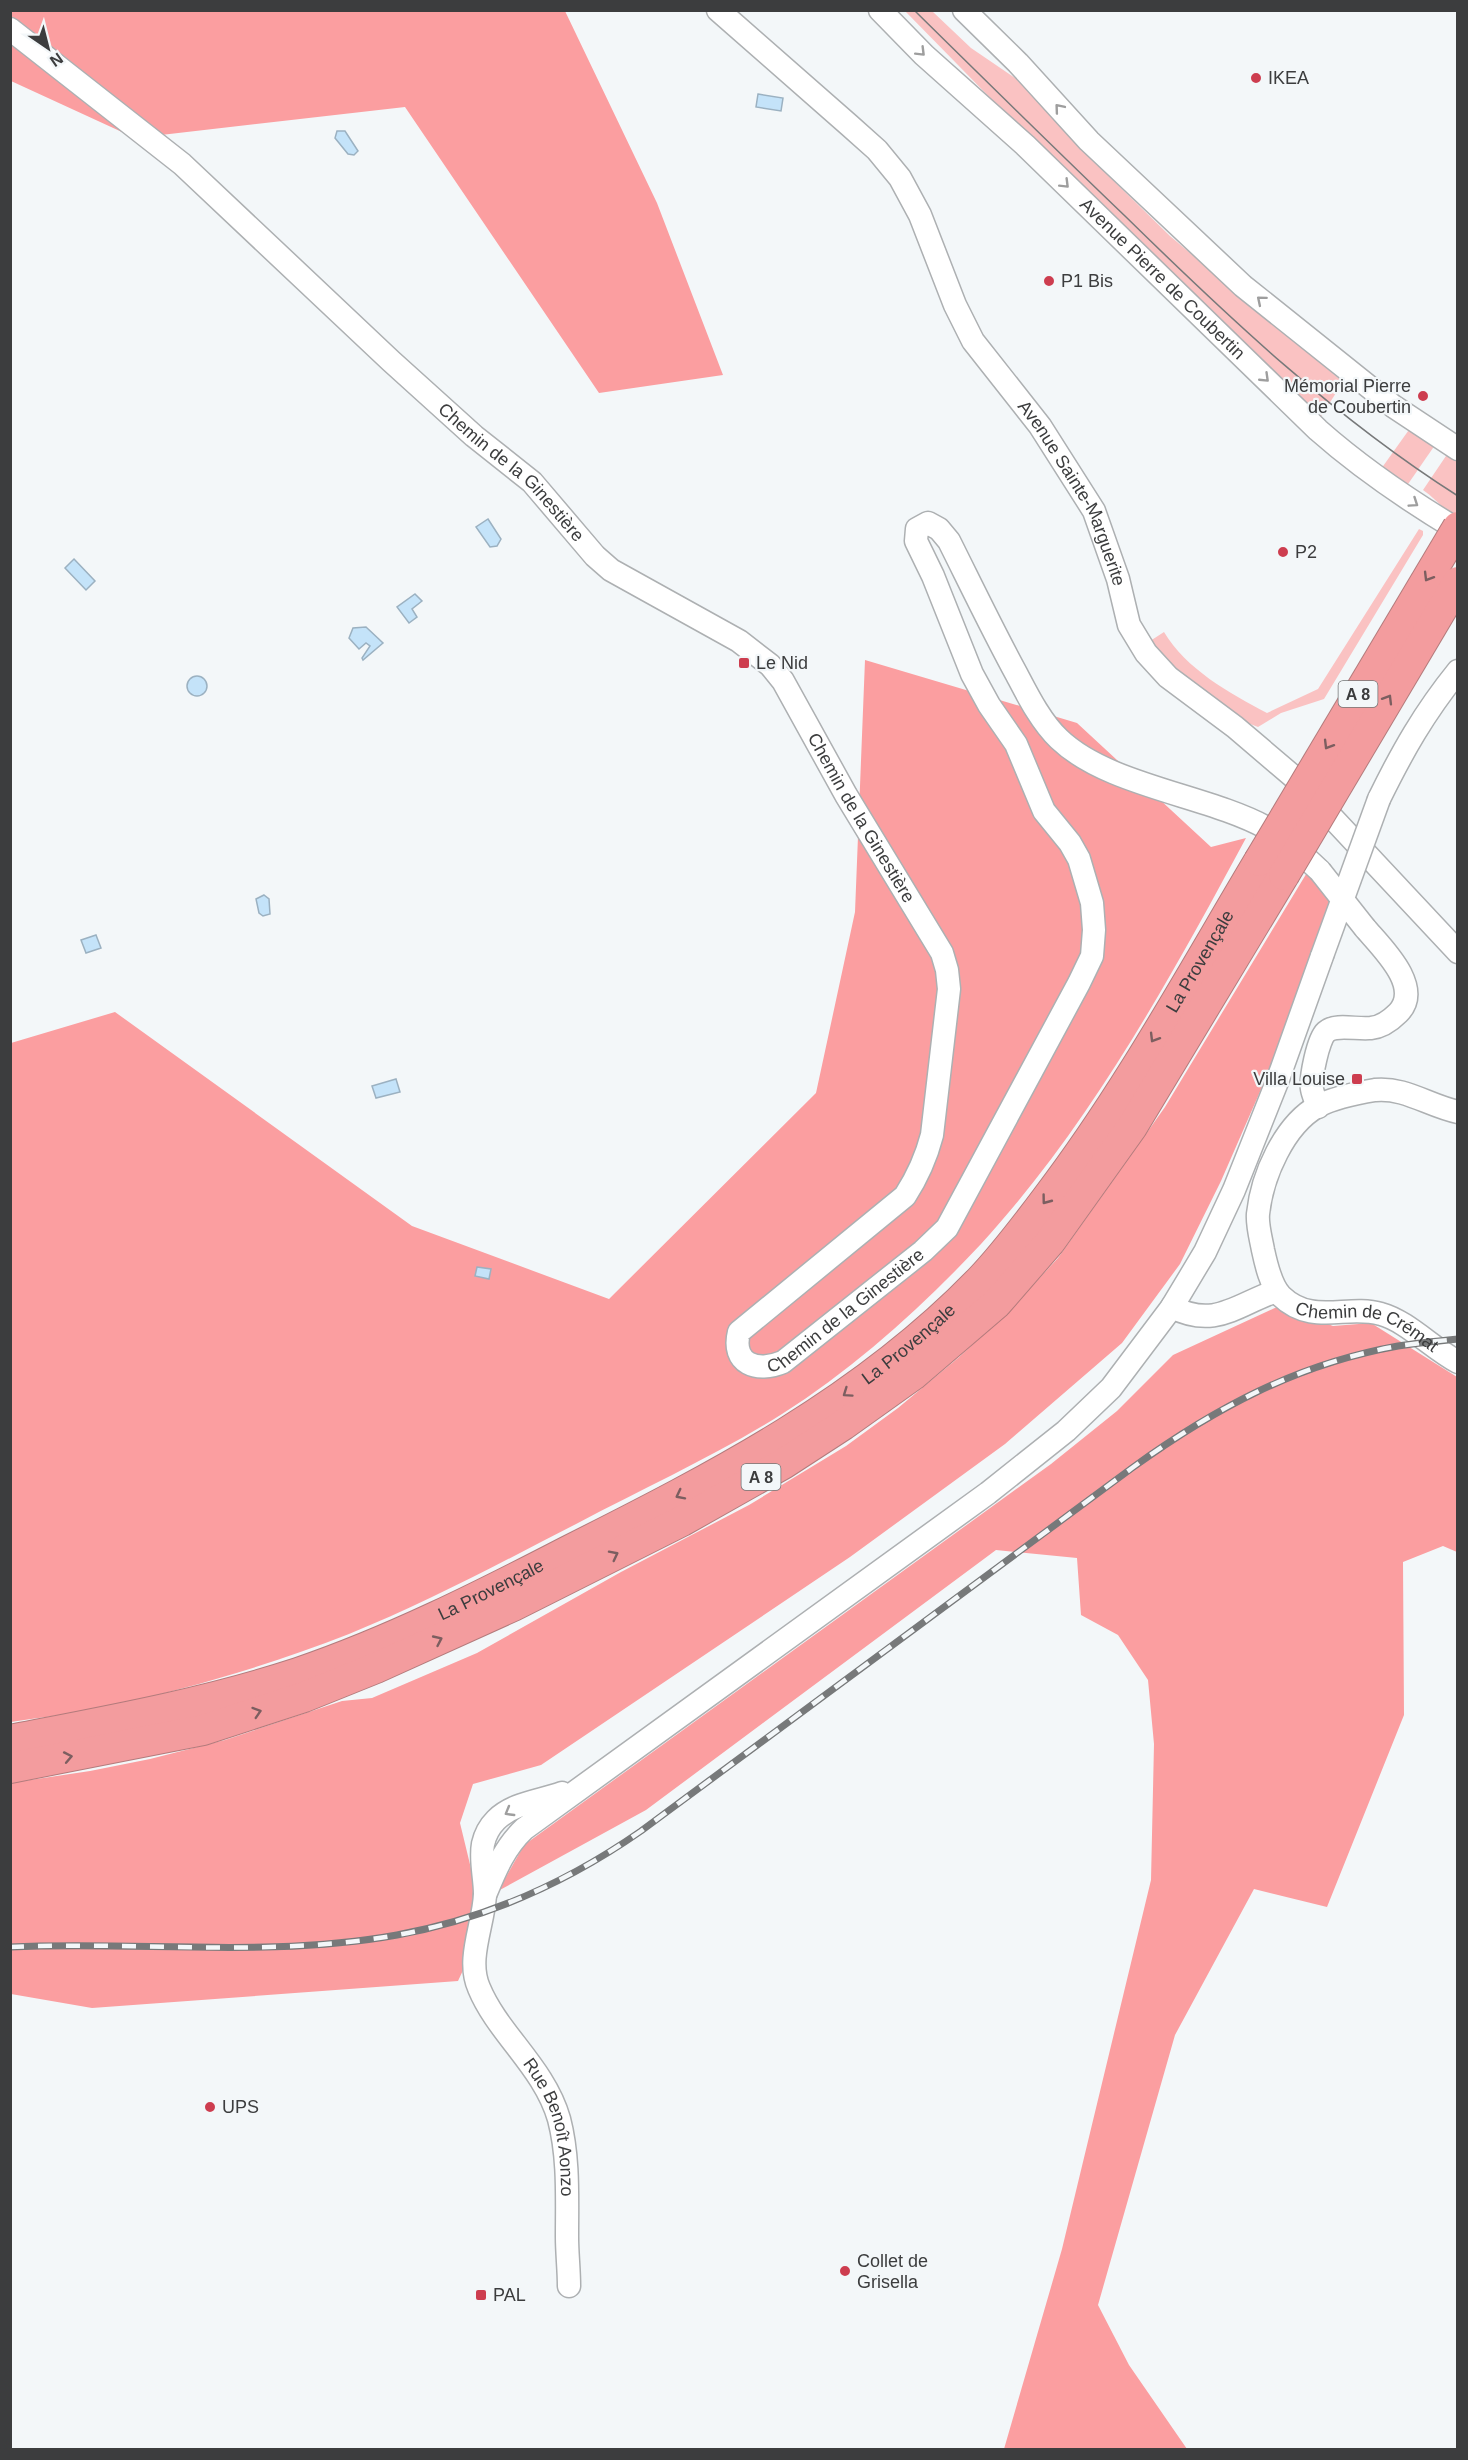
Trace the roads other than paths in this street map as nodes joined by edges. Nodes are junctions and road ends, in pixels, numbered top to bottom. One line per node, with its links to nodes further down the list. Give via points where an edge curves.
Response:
1 (718, 10): 10 (main road, Avenue Sainte-Marguerite, via 877,150 900,178 974,341 1040,426 1094,511 1129,625 1146,653 1168,677 1296,779)
2 (880, 10): 6 (main road, Avenue Pierre de Coubertin, one-way to 6, via 924,55 988,109 1318,430 1351,459 1424,510)
3 (964, 10): 5 (main road, one-way to 3, via 1393,406 1243,285 1089,141)
4 (10, 29): 11 (main road, Chemin de la Ginestière, bridge, via 182,164 391,361 532,482 611,570 739,641 770,665 942,953 948,1004 932,1135 922,1167 905,1196 740,1332 739,1350 752,1366 762,1368 783,1362 947,1228 1092,956 1092,903 1079,859 1044,811 1016,744 972,674 916,541 917,529 928,523 950,541 1026,693 1059,739 1114,772 1266,828 1320,871 1400,972 1407,998 1402,1009 1384,1024 1335,1029 1322,1038 1311,1078)
5 (1458, 449)
6 (1458, 528): 9 (highway, La Provençale / A 8, one-way to 9, bridge)
7 (1458, 582): 9 (highway, La Provençale / A 8, one-way to 7, bridge)
8 (1458, 671): 14 (main road, bridge, via 1407,742 1379,799 1234,1190)
9 (1271, 868): 16 (highway, La Provençale / A 8, one-way to 16, via 1065,1175 982,1278 934,1324 860,1384 794,1430 688,1490 463,1605 384,1639 300,1672 194,1704); 17 (highway, La Provençale / A 8, one-way to 9, via 203,1730 376,1668 513,1606 682,1521 843,1425 912,1375 997,1303 1050,1242 1131,1127)
10 (1458, 952)
11 (1318, 1107): 12 (main road, via 1361,1093 1389,1089); 13 (main road, via 1285,1138 1271,1168 1258,1215 1264,1255)
12 (1458, 1112)
13 (1276, 1291): 14 (main road, via 1214,1317 1202,1318 1188,1315); 15 (main road, Chemin de Crémat, via 1292,1304 1316,1312 1383,1314)
14 (1178, 1298): 18 (main road, Rue Benoît Aonzo, via 1111,1388 1066,1431 988,1493 512,1840 485,1895 476,1955 478,1986 533,2065 559,2117 567,2192)
15 (1458, 1362)
16 (10, 1740)
17 (10, 1768)
18 (568, 2286)

